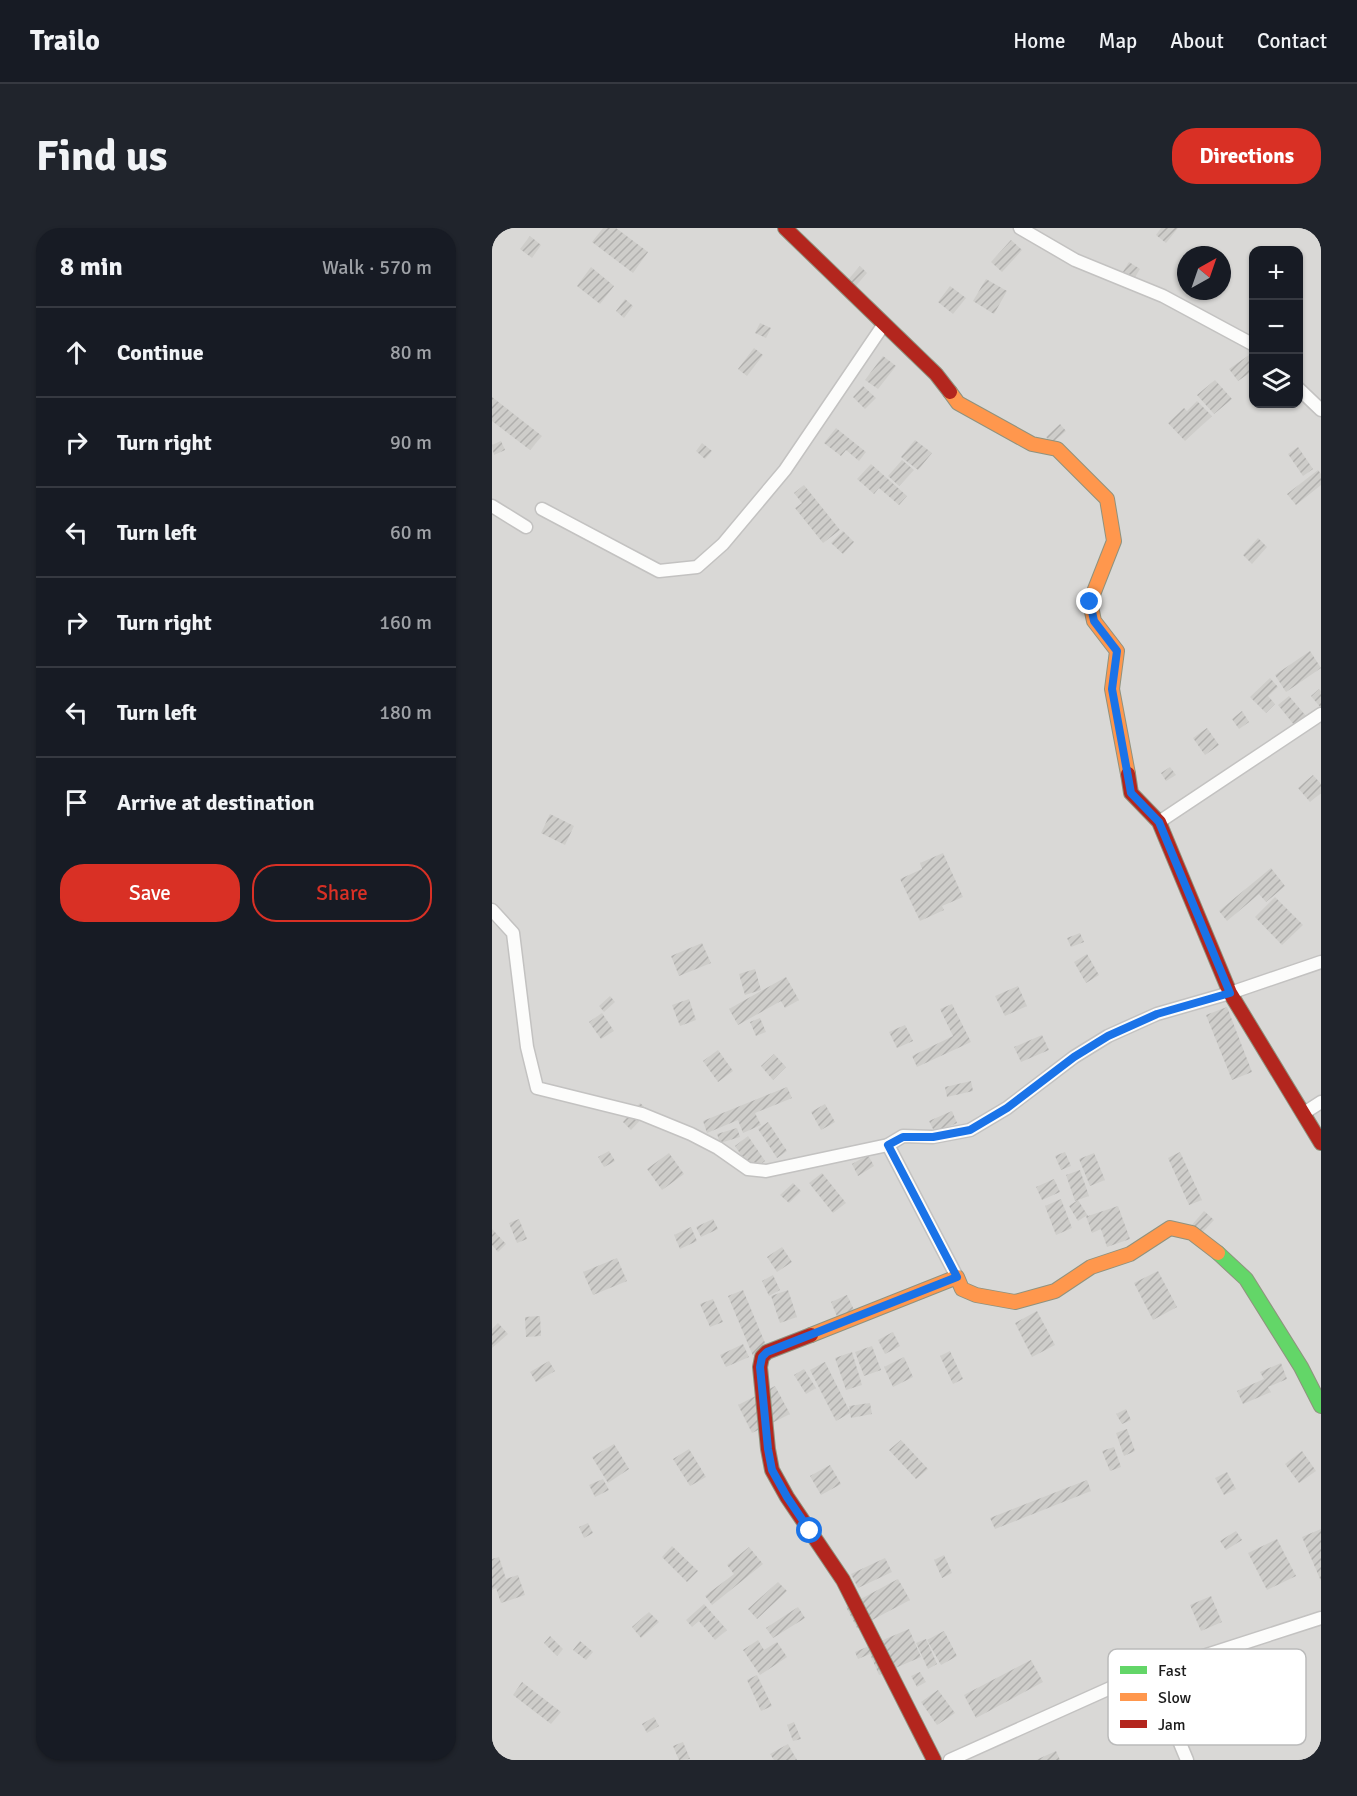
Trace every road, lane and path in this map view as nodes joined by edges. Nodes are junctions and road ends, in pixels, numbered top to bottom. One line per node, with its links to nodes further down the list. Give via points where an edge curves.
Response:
1 (785, 228): 3 (street)
2 (1020, 228): 4 (street, via 1075,260 1164,296)
3 (884, 324): 8 (street, via 785,470 723,544 697,567 659,571); 11 (street, via 936,375 958,403 1032,444 1057,450 1107,499 1114,541 1090,602 1094,621 1117,651 1112,689 1131,793)
4 (1249, 342)
5 (1303, 392): 6 (street)
6 (1321, 410)
7 (492, 506): 9 (street)
8 (542, 509)
9 (525, 527)
10 (1321, 714): 11 (street)
11 (1159, 822): 14 (street)
12 (492, 910): 18 (street, via 513,933 527,1047 537,1088 642,1114 718,1148 748,1169 766,1171)
13 (1321, 962): 14 (street)
14 (1230, 993): 16 (street); 18 (street, via 1157,1014 1108,1036 970,1130 933,1137 903,1137)
15 (1321, 1102): 16 (street)
16 (1304, 1113): 17 (street)
17 (1321, 1143)
18 (888, 1145): 19 (street)
19 (957, 1277): 20 (street, via 962,1289 975,1295 1015,1302 1055,1292 1091,1267 1130,1254 1170,1228 1192,1233 1246,1279); 26 (street, via 767,1352 760,1367 772,1470 843,1580)
20 (1321, 1406)
21 (1321, 1618): 22 (street)
22 (1223, 1649)
23 (1108, 1690): 25 (street)
24 (1181, 1745): 29 (street)
25 (978, 1748): 27 (street); 28 (street)
26 (934, 1760)
27 (950, 1760)
28 (985, 1760)
29 (1187, 1760)

